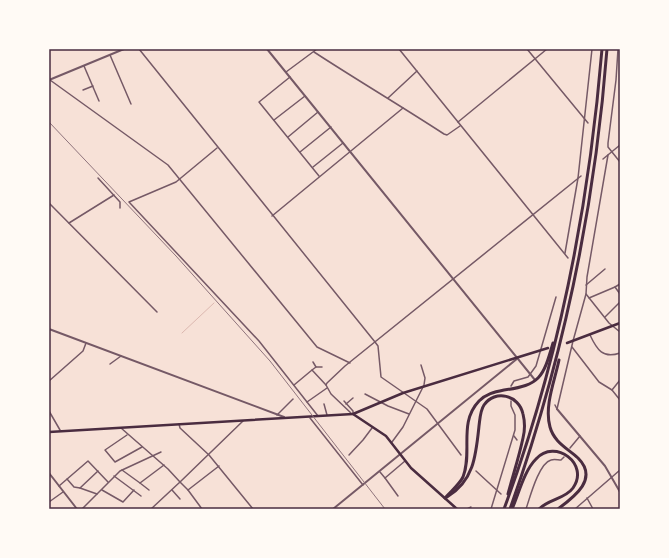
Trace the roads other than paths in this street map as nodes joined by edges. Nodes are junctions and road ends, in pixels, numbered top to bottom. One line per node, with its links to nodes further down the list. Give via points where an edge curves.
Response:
1 (124, 49): 13 (street)
2 (139, 49): 39 (street)
3 (267, 49): 17 (street)
4 (317, 49): 12 (street)
5 (399, 49): 16 (street)
6 (527, 49): 14 (street)
7 (547, 49): 14 (street)
8 (592, 49): 29 (street)
9 (602, 49): 70 (highway, via 588,181)
10 (607, 49): 77 (highway, via 593,180)
11 (618, 49): 37 (street)
12 (314, 52): 17 (street); 23 (street)
13 (110, 55): 15 (street); 25 (street)
14 (536, 59): 29 (street); 30 (street)
15 (84, 66): 19 (street); 20 (street)
16 (417, 71): 23 (street); 30 (street)
17 (286, 72): 18 (street)
18 (290, 77): 22 (street); 28 (street, via 259,102)
19 (49, 80): 50 (street, via 168,165)
20 (93, 86): 21 (street); 24 (street)
21 (83, 90)
22 (305, 96): 27 (street); 28 (street)
23 (388, 98): 26 (street)
24 (99, 101)
25 (131, 104)
26 (403, 108): 32 (street, via 447,135); 41 (street)
27 (318, 112): 33 (street); 34 (street)
28 (274, 120): 34 (street)
29 (585, 120): 31 (street); 51 (street)
30 (458, 122): 32 (street)
31 (588, 123)
32 (460, 126): 55 (street)
33 (331, 127): 36 (street); 40 (street)
34 (288, 137): 40 (street)
35 (604, 142): 37 (street)
36 (343, 143): 41 (street); 46 (street)
37 (608, 143): 42 (street)
38 (620, 145): 42 (street)
39 (217, 148): 50 (street); 56 (street)
40 (300, 152): 46 (street)
41 (350, 152): 47 (street); 63 (street)
42 (612, 152): 43 (street); 45 (street)
43 (608, 154): 44 (street); 62 (street)
44 (603, 159)
45 (620, 162)
46 (312, 167): 47 (street)
47 (319, 176): 56 (street)
48 (581, 176): 51 (street)
49 (98, 178): 52 (street)
50 (180, 178): 92 (street, via 317,348); 102 (street, via 129,202 259,341)
51 (578, 178): 55 (street); 58 (street)
52 (114, 195): 54 (street, via 120,202); 57 (street)
53 (49, 203): 57 (street)
54 (120, 208)
55 (533, 214): 58 (street); 63 (street)
56 (272, 216): 83 (street)
57 (69, 223): 73 (street)
58 (565, 253): 59 (street)
59 (568, 258)
60 (605, 269): 65 (street)
61 (584, 276): 62 (street)
62 (587, 277): 65 (street)
63 (454, 279): 83 (street); 90 (street)
64 (620, 284): 66 (street)
65 (586, 285): 67 (street)
66 (615, 287): 68 (street); 71 (street)
67 (586, 294): 71 (street); 81 (street)
68 (620, 294)
69 (556, 297): 87 (street)
70 (566, 298): 184 (highway, via 549,357 538,379 523,387 495,391 486,395 472,411 463,475); 198 (highway, via 539,404)
71 (589, 298): 74 (street)
72 (620, 302): 74 (street)
73 (157, 312)
74 (605, 317): 76 (street)
75 (620, 323): 76 (main road)
76 (614, 326): 79 (street); 80 (main road)
77 (565, 327): 199 (highway, via 544,406); 202 (highway, via 549,406 549,422 558,442 580,461 585,477 579,491)
78 (49, 329): 82 (street)
79 (620, 332)
80 (590, 335): 81 (main road); 88 (street, via 596,349 604,355 614,356)
81 (573, 341): 84 (main road); 85 (street)
82 (86, 342): 89 (street); 101 (street, via 83,351)
83 (375, 342): 92 (street); 108 (street, via 378,346 381,378)
84 (567, 343)
85 (572, 347): 107 (street, via 599,382); 121 (street)
86 (548, 348): 87 (main road)
87 (542, 350): 90 (main road); 98 (street)
88 (620, 353)
89 (121, 356): 93 (street); 125 (street)
90 (518, 358): 98 (street); 105 (main road); 132 (street)
91 (314, 362): 96 (street)
92 (350, 363): 103 (street)
93 (110, 364)
94 (322, 366): 96 (street)
95 (421, 366): 105 (street)
96 (316, 367): 97 (street)
97 (312, 370): 102 (street); 103 (street)
98 (531, 375): 99 (street); 104 (street, via 514,381)
99 (535, 380)
100 (620, 380): 107 (street)
101 (49, 381)
102 (294, 385): 116 (street)
103 (326, 385): 106 (street)
104 (511, 386)
105 (423, 387): 108 (main road); 115 (street)
106 (327, 388): 116 (street); 123 (street)
107 (612, 390): 113 (street)
108 (403, 393): 115 (street); 117 (main road)
109 (366, 394): 117 (street)
110 (353, 398): 119 (street)
111 (293, 400): 125 (street)
112 (511, 400): 138 (street, via 516,419)
113 (620, 400)
114 (344, 401): 119 (street)
115 (416, 401): 124 (street); 132 (street, via 427,409)
116 (307, 402): 128 (street)
117 (379, 402): 123 (main road); 124 (street)
118 (324, 404): 126 (street)
119 (346, 404): 123 (street)
120 (555, 405): 121 (street)
121 (558, 409): 139 (street)
122 (49, 411): 136 (street)
123 (353, 414): 126 (main road); 133 (main road)
124 (409, 414): 141 (street)
125 (277, 415): 129 (street)
126 (327, 415): 128 (main road)
127 (308, 416): 128 (main road); 129 (main road); 169 (street)
128 (318, 416)
129 (285, 418): 130 (main road)
130 (244, 420): 131 (main road); 146 (street)
131 (179, 424): 134 (main road); 146 (street, via 180,428)
132 (439, 424): 147 (street); 149 (street)
133 (373, 426): 141 (main road); 145 (street)
134 (121, 428): 136 (main road); 137 (street)
135 (49, 432): 136 (main road)
136 (61, 432)
137 (127, 435): 142 (street); 142 (street, via 105,450 115,462)
138 (514, 436): 140 (street); 177 (street)
139 (580, 436): 143 (street); 163 (street)
140 (517, 440)
141 (391, 443): 149 (main road)
142 (142, 447): 148 (street)
143 (570, 448)
144 (162, 452): 148 (street)
145 (349, 454)
146 (210, 455): 154 (street); 167 (street)
147 (461, 455)
148 (153, 456): 152 (street); 156 (street)
149 (400, 456): 151 (main road); 160 (street)
150 (564, 457): 155 (street, via 561,460 547,462)
151 (405, 461): 164 (street); 184 (main road)
152 (164, 465): 167 (street); 168 (street)
153 (538, 465): 155 (street)
154 (219, 466): 176 (street); 193 (street)
155 (541, 469): 200 (street)
156 (122, 470): 162 (street); 168 (street)
157 (620, 470): 163 (street)
158 (98, 471): 165 (street, via 88,461); 166 (street); 171 (street)
159 (476, 471): 177 (street)
160 (380, 472): 164 (street); 169 (street)
161 (49, 474): 170 (street)
162 (114, 476): 166 (street); 173 (street)
163 (612, 477): 179 (street); 185 (street)
164 (385, 478): 183 (street)
165 (67, 479): 170 (street); 171 (street, via 74,487)
166 (108, 482): 172 (street)
167 (180, 482): 175 (street); 176 (street)
168 (140, 483): 174 (street)
169 (363, 485): 194 (street)
170 (59, 486): 178 (street)
171 (80, 488): 180 (street)
172 (102, 489): 173 (street, via 122,502); 180 (street)
173 (134, 490): 182 (street)
174 (149, 490)
175 (172, 490): 186 (street); 191 (street)
176 (188, 490): 192 (street)
177 (497, 490): 181 (street); 197 (street)
178 (63, 492): 187 (street); 189 (street)
179 (620, 492)
180 (97, 494): 190 (street)
181 (502, 494)
182 (141, 496)
183 (398, 496)
184 (445, 498): 195 (main road); 198 (highway, via 466,482 473,468 480,414 484,405 493,397 507,396 516,400 521,407 525,424)
185 (587, 498): 203 (street); 204 (street)
186 (180, 499)
187 (49, 502)
188 (471, 507): 196 (street)
189 (78, 509)
190 (82, 509)
191 (151, 509)
192 (202, 509)
193 (253, 509)
194 (333, 509)
195 (457, 509)
196 (466, 509)
197 (491, 509)
198 (504, 509)
199 (511, 509): 201 (highway, via 535,459 550,451 565,453 576,467 575,484 566,494 549,501)
200 (526, 509)
201 (539, 509)
202 (558, 509)
203 (575, 509)
204 (593, 509)

